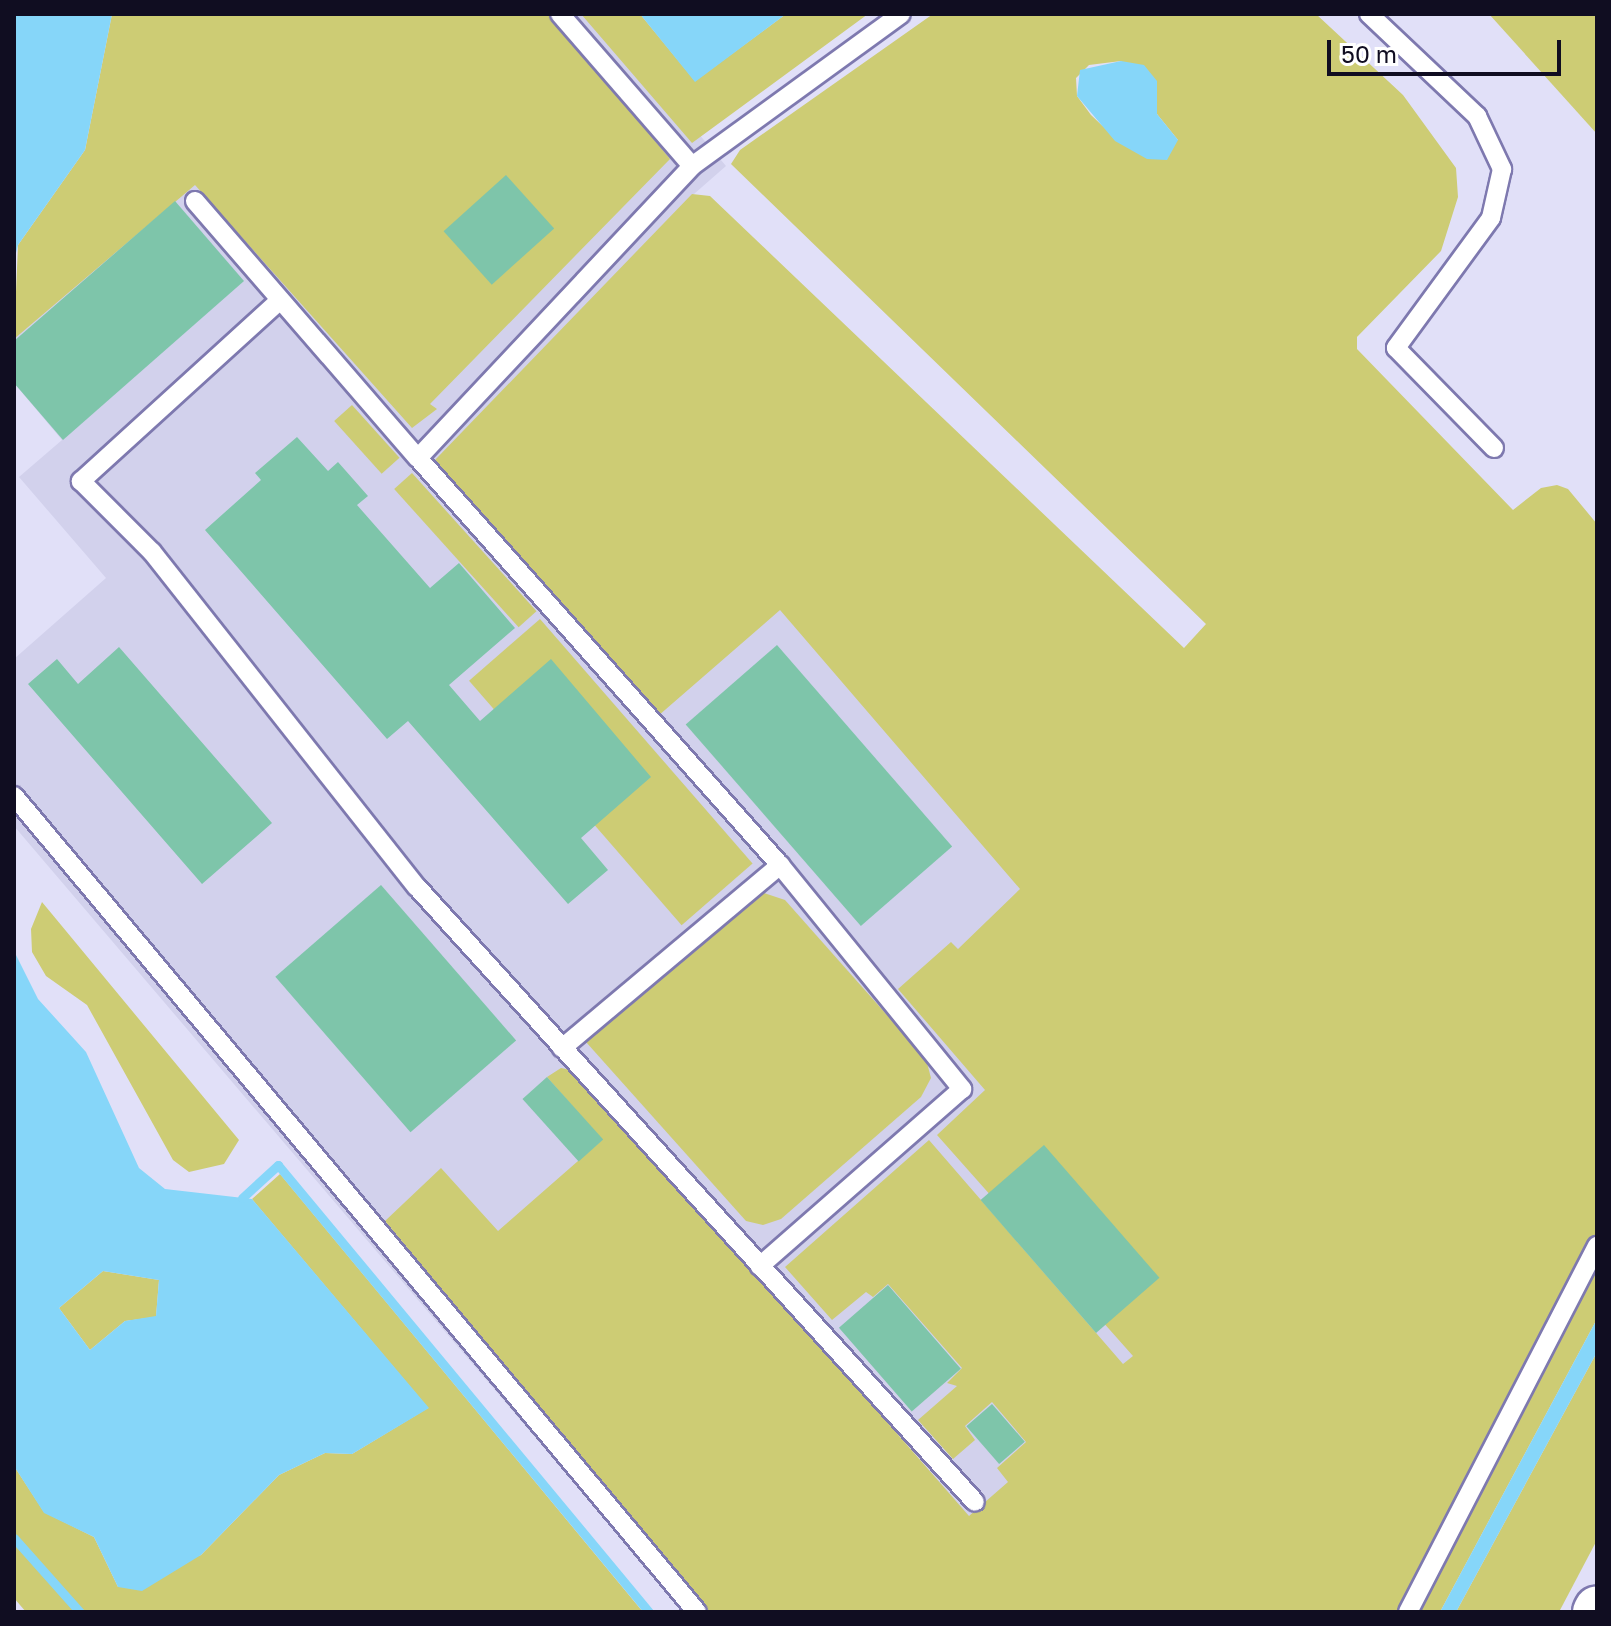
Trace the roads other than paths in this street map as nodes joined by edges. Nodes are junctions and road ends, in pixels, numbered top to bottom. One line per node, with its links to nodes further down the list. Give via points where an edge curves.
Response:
1 (560, 14): 4 (lane)
2 (901, 14): 4 (lane)
3 (1369, 14): 7 (lane, via 1477,116 1502,169 1491,218 1396,348)
4 (692, 166): 8 (lane)
5 (195, 201): 6 (lane)
6 (279, 301): 8 (lane); 11 (lane, via 81,481 152,552 417,887)
7 (1494, 448)
8 (418, 458): 10 (lane)
9 (14, 796): 15 (lane)
10 (780, 865): 11 (lane); 13 (lane, via 962,1089)
11 (562, 1048): 13 (lane)
12 (1597, 1246): 16 (lane)
13 (760, 1266): 14 (lane)
14 (975, 1502)
15 (697, 1612)
16 (1408, 1612)

